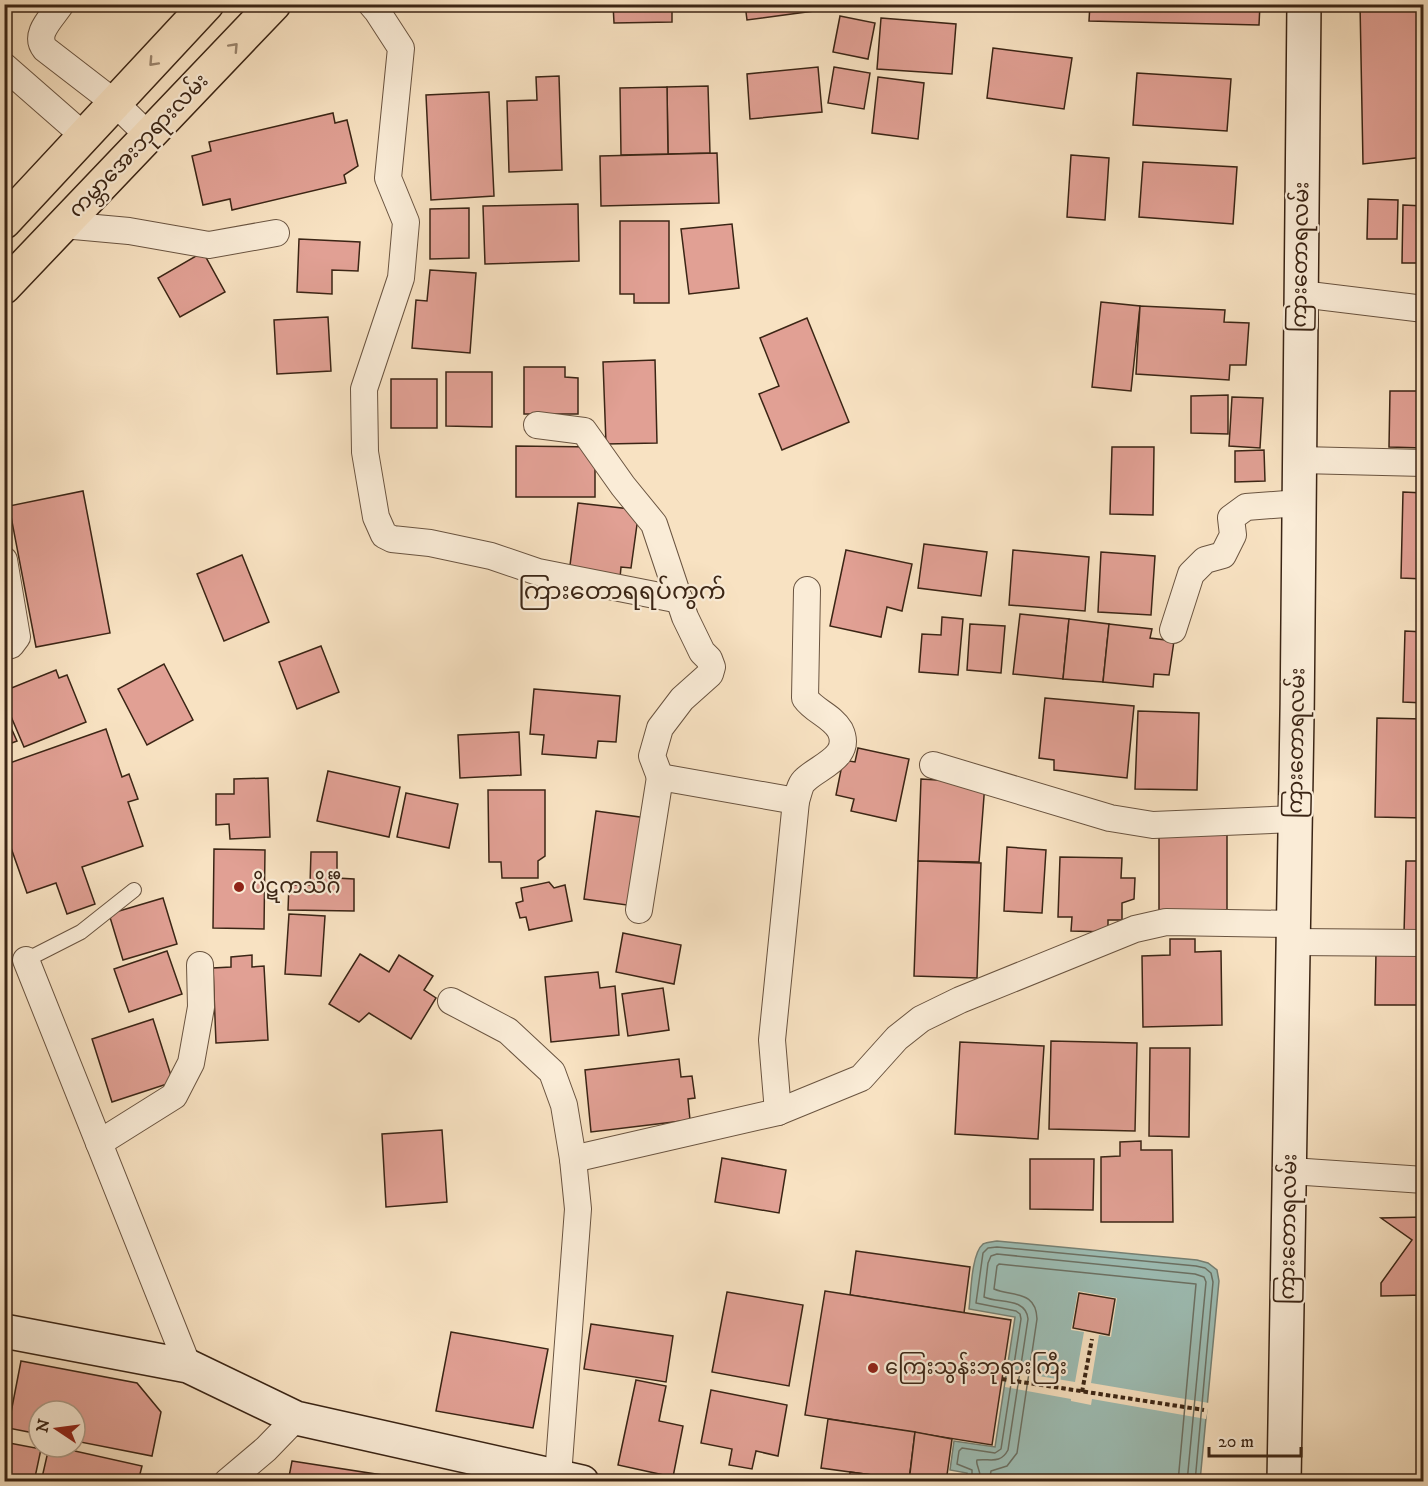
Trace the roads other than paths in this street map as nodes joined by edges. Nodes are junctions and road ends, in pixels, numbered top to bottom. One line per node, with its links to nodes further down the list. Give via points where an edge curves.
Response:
1 (61, 4): 7 (street, via 39,36 40,43)
2 (207, 4): 7 (main road, one-way to 7)
3 (274, 4): 9 (main road, ကမ္ဘာအေးဘုရားလမ်း, one-way to 3)
4 (371, 4): 22 (street, via 401,48 388,178 406,222 401,278 364,389 365,452 376,517 384,535 491,556 538,572)
5 (1304, 4): 14 (main road, ကြားတောရလမ်း)
6 (4, 66): 8 (street)
7 (115, 103): 8 (main road); 9 (street)
8 (84, 136): 10 (main road)
9 (150, 136): 11 (main road, ကမ္ဘာအေးဘုရားလမ်း)
10 (4, 222)
11 (63, 225): 12 (street, via 129,231 209,245); 13 (main road, ကမ္ဘာအေးဘုရားလမ်း)
12 (276, 233)
13 (4, 287)
14 (1301, 294): 15 (street); 17 (main road, ကြားတောရလမ်း)
15 (1424, 309)
16 (537, 425): 22 (street, via 578,429 588,435 622,486 654,524)
17 (1300, 460): 18 (street); 19 (main road, ကြားတောရလမ်း)
18 (1424, 463)
19 (1299, 503): 23 (street, via 1246,507 1232,518 1233,535 1223,555 1205,560 1191,574); 28 (main road, ကြားတောရလမ်း)
20 (4, 560): 24 (street, via 17,637)
21 (807, 590): 27 (street, via 805,698 810,706 832,720 843,741 828,765 803,781)
22 (680, 600): 26 (street, via 712,667 710,674 682,699 660,728 652,756)
23 (1173, 630)
24 (4, 647)
25 (933, 765): 28 (street, via 1110,818 1153,825)
26 (660, 777): 27 (street); 30 (street)
27 (796, 801): 36 (street, via 772,1040)
28 (1296, 819): 31 (main road, ကြားတောရလမ်း)
29 (134, 890): 33 (lane, via 81,932)
30 (639, 910)
31 (1293, 933): 32 (street); 36 (street, via 1166,922 1135,929 921,1019 897,1038 861,1078); 39 (main road, ကြားတောရလမ်း)
32 (1424, 943)
33 (26, 960): 37 (street)
34 (200, 965): 37 (street, via 201,1007 191,1063 174,1096)
35 (451, 1000): 38 (street, via 508,1031 552,1072 564,1105)
36 (778, 1112): 38 (street)
37 (99, 1143): 42 (street)
38 (573, 1159): 44 (street, via 578,1209)
39 (1291, 1171): 40 (street); 46 (main road, ကြားတောရလမ်း)
40 (1424, 1180)
41 (4, 1331): 42 (main road)
42 (188, 1366): 43 (main road)
43 (296, 1418): 44 (main road); 45 (street)
44 (570, 1479)
45 (227, 1482)
46 (1284, 1482)

